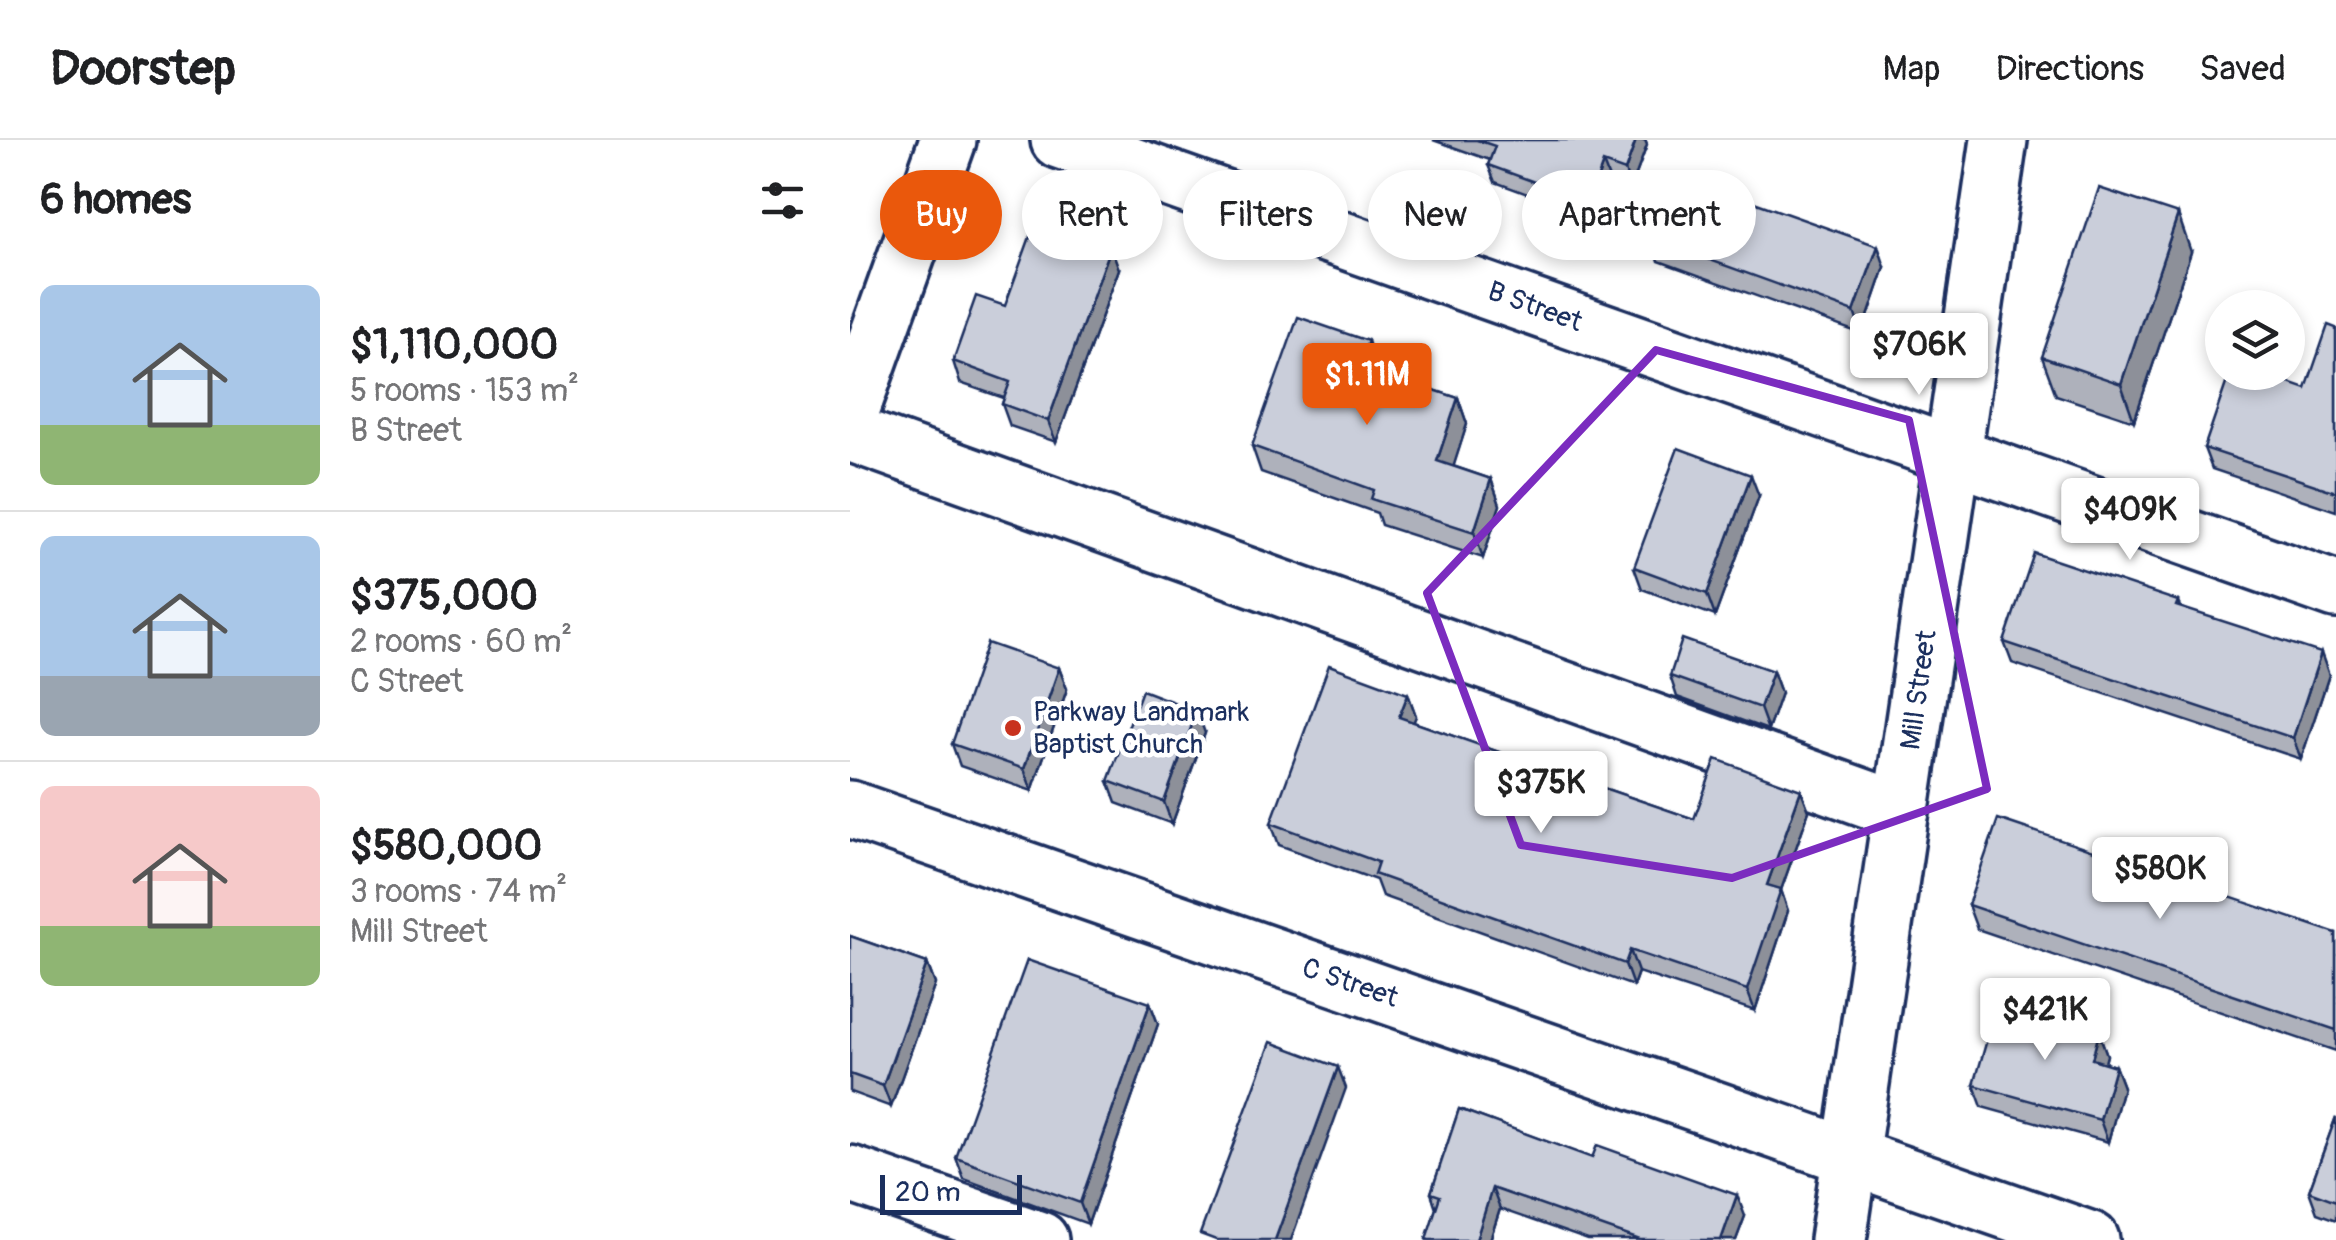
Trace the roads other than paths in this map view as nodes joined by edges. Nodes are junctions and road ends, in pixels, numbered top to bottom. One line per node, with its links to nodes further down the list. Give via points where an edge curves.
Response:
1 (948, 140): 4 (street)
2 (1059, 140): 6 (street, B Street)
3 (1999, 140): 6 (street, Mill Street)
4 (850, 414)
5 (850, 433): 9 (street)
6 (1953, 455): 7 (street, B Street); 9 (street, Mill Street)
7 (2336, 590)
8 (850, 810): 10 (street, C Street)
9 (1901, 812): 10 (street, Mill Street)
10 (1851, 1156): 13 (street, Mill Street); 14 (street, C Street)
11 (850, 1174): 12 (street)
12 (1040, 1240)
13 (1838, 1240)
14 (2092, 1240)

